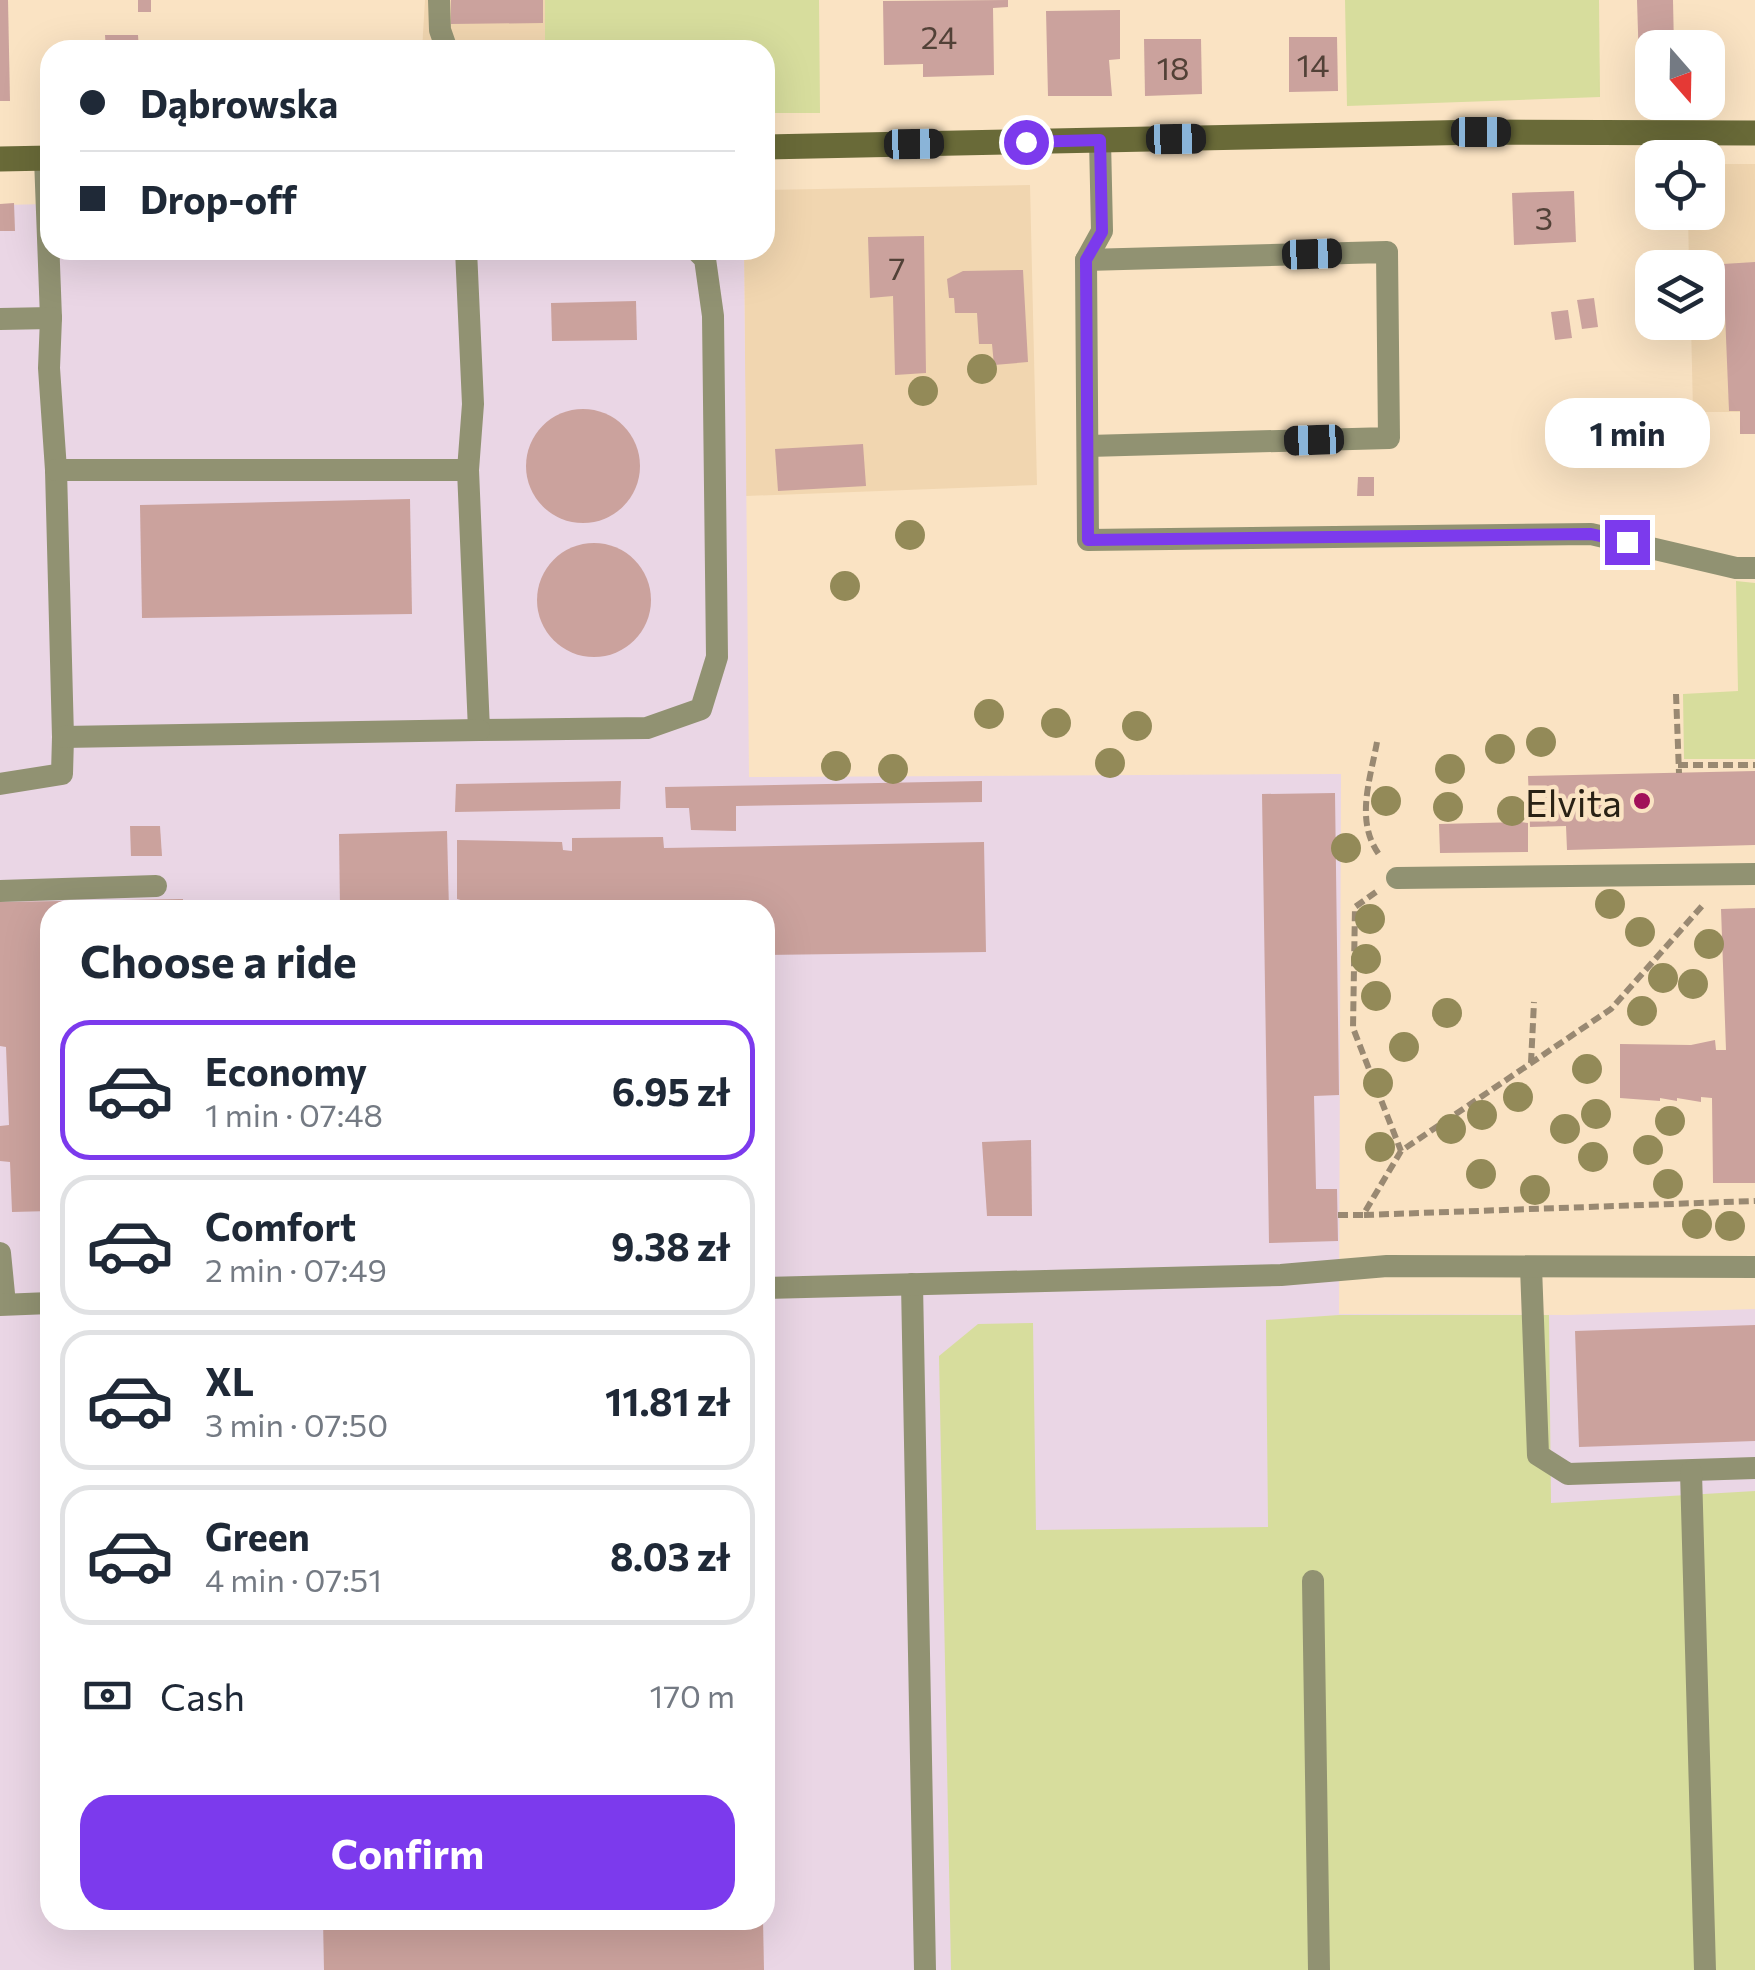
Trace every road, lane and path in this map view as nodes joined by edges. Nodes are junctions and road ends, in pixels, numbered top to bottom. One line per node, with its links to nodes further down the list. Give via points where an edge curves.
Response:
1 (438, 0): 2 (lane)
2 (444, 40)
3 (1755, 132): 4 (street)
4 (1100, 140): 5 (street); 11 (lane, via 1102,232)
5 (775, 146)
6 (40, 158): 7 (street)
7 (0, 159)
8 (49, 260): 13 (lane)
9 (466, 260): 16 (lane, via 473,404)
10 (705, 260): 19 (lane, via 713,316 717,657 701,708 647,728)
11 (1086, 260): 14 (lane); 14 (lane, via 1387,252 1389,401 1389,438)
12 (0, 318): 13 (lane)
13 (51, 318): 15 (lane)
14 (1088, 446): 17 (lane, via 1088,540 1591,534)
15 (56, 470): 16 (lane); 20 (lane)
16 (468, 470): 19 (lane)
17 (1755, 568)
18 (1676, 694): 22 (path, via 1678,769)
19 (479, 730): 20 (lane)
20 (63, 738): 23 (lane, via 62,774)
21 (1377, 742): 26 (path, via 1364,816 1370,843)
22 (1755, 765)
23 (0, 784)
24 (1730, 874): 25 (lane); 26 (lane); 30 (path, via 1610,1009)
25 (1755, 874)
26 (1397, 878): 31 (path, via 1355,907 1353,1028)
27 (156, 886): 28 (lane)
28 (0, 892)
29 (1534, 1002): 30 (path)
30 (1532, 1063): 31 (path)
31 (1402, 1151): 34 (path)
32 (1755, 1201): 34 (path)
33 (1338, 1215): 34 (path)
34 (1363, 1216)
35 (0, 1253): 40 (lane)
36 (1755, 1266): 37 (lane)
37 (1531, 1267): 38 (lane); 43 (lane, via 1538,1455 1568,1474)
38 (912, 1284): 39 (lane); 45 (lane)
39 (775, 1288)
40 (3, 1304): 41 (lane)
41 (40, 1304)
42 (1755, 1468): 43 (lane)
43 (1691, 1472): 47 (lane)
44 (1313, 1581): 46 (lane)
45 (925, 1970)
46 (1319, 1970)
47 (1705, 1970)

